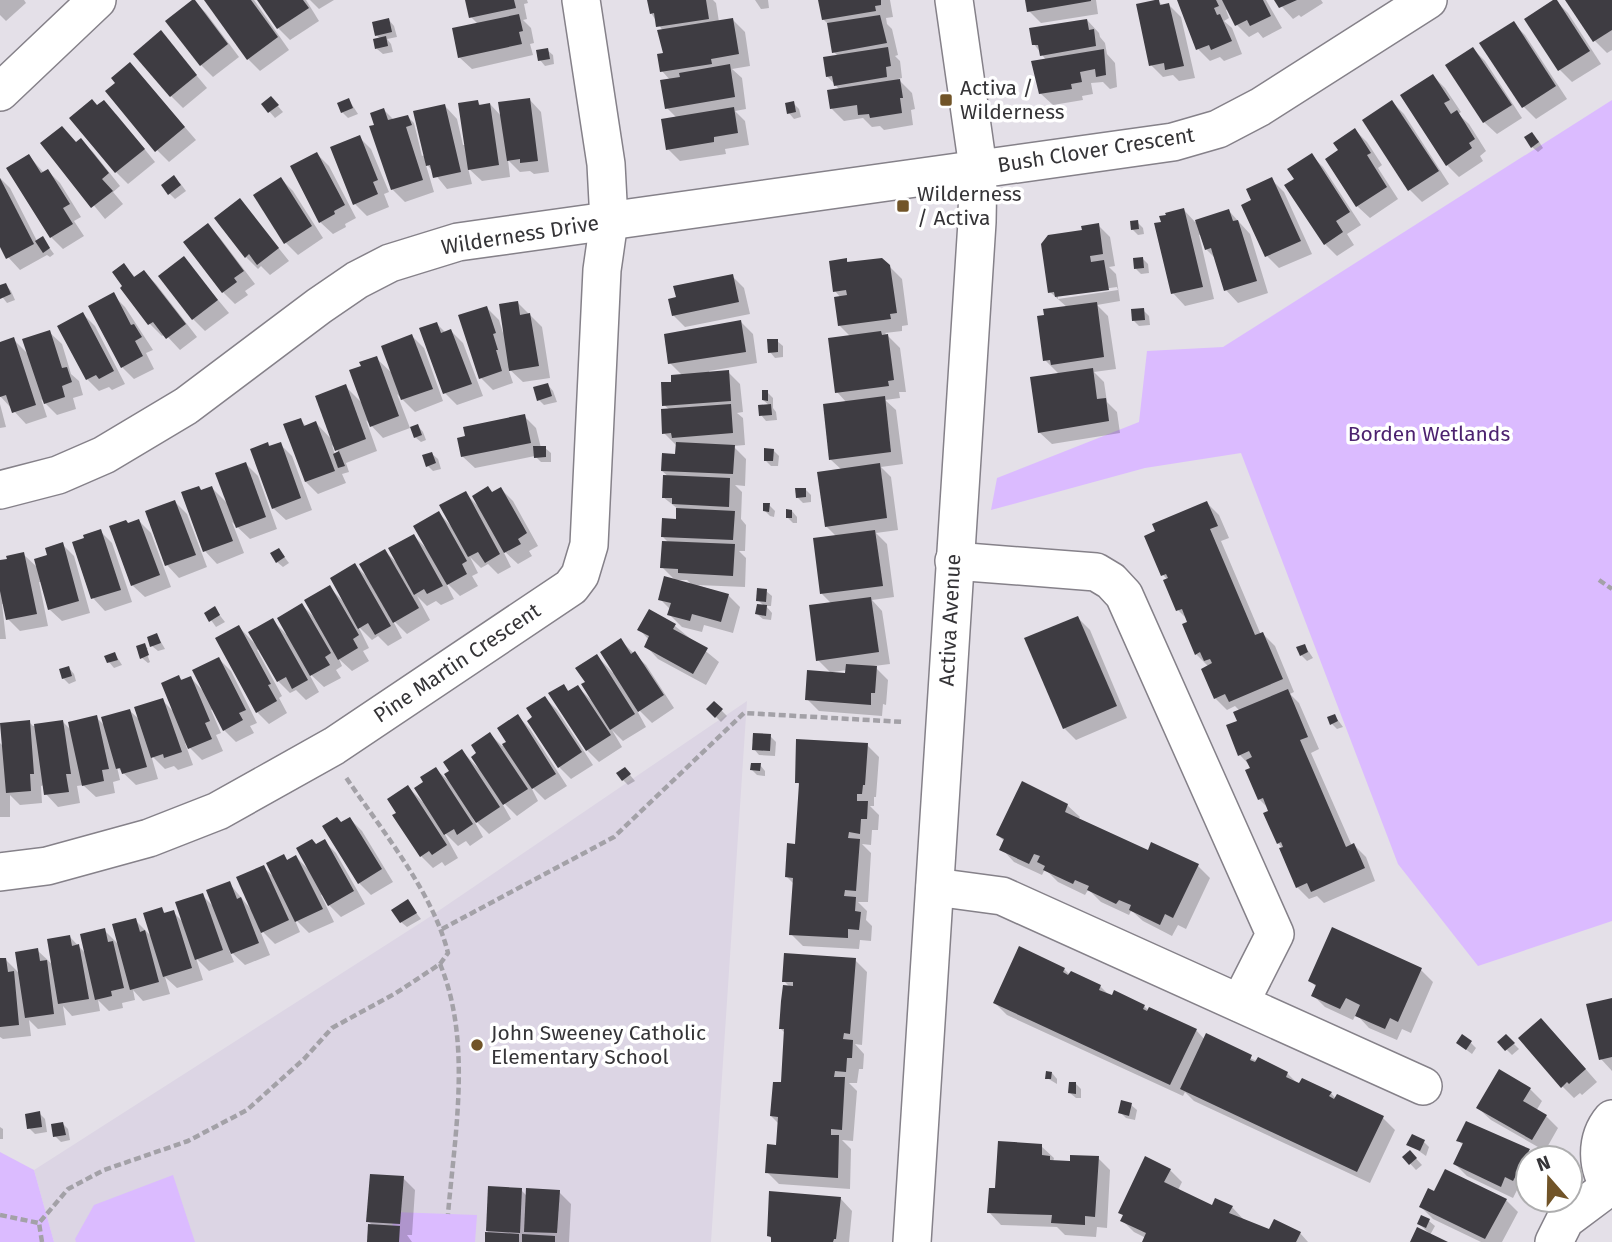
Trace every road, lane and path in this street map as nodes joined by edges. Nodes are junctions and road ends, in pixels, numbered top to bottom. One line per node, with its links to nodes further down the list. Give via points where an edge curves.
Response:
1 (97, 0): 5 (street)
2 (581, 0): 7 (street, Pine Martin Crescent, via 606,164)
3 (954, 0): 6 (street, Activa Avenue)
4 (1428, 0): 6 (street, Bush Clover Crescent, via 1218,129 1173,142)
5 (0, 92)
6 (978, 168): 7 (street, Wilderness Drive); 9 (street, Activa Avenue)
7 (609, 221): 8 (street, Wilderness Drive, via 458,242 390,263 318,306 186,406 104,455 58,475); 14 (street, Pine Martin Crescent, via 602,270 589,545 580,575 571,587 334,746 218,811 149,838 47,866)
8 (0, 490)
9 (954, 561): 15 (street, Activa Avenue); 18 (street, via 1096,572 1124,595 1275,934)
10 (1598, 580): 11 (path)
11 (1612, 589)
12 (904, 722): 16 (path, via 744,713 614,837)
13 (345, 775): 16 (path)
14 (0, 872)
15 (935, 887): 18 (street, via 1002,896); 26 (street, Activa Avenue)
16 (442, 929): 17 (path, via 447,953)
17 (440, 964): 23 (path, via 452,1004 457,1078); 24 (path, via 332,1028 247,1110 188,1141 104,1170 68,1189)
18 (1240, 1003): 19 (street)
19 (1423, 1086)
20 (1612, 1119): 21 (street, via 1599,1145 1599,1163)
21 (1611, 1188): 27 (street, via 1565,1220)
22 (0, 1214): 24 (path)
23 (447, 1214)
24 (39, 1223): 25 (path)
25 (42, 1242)
26 (912, 1242)
27 (1554, 1242)

